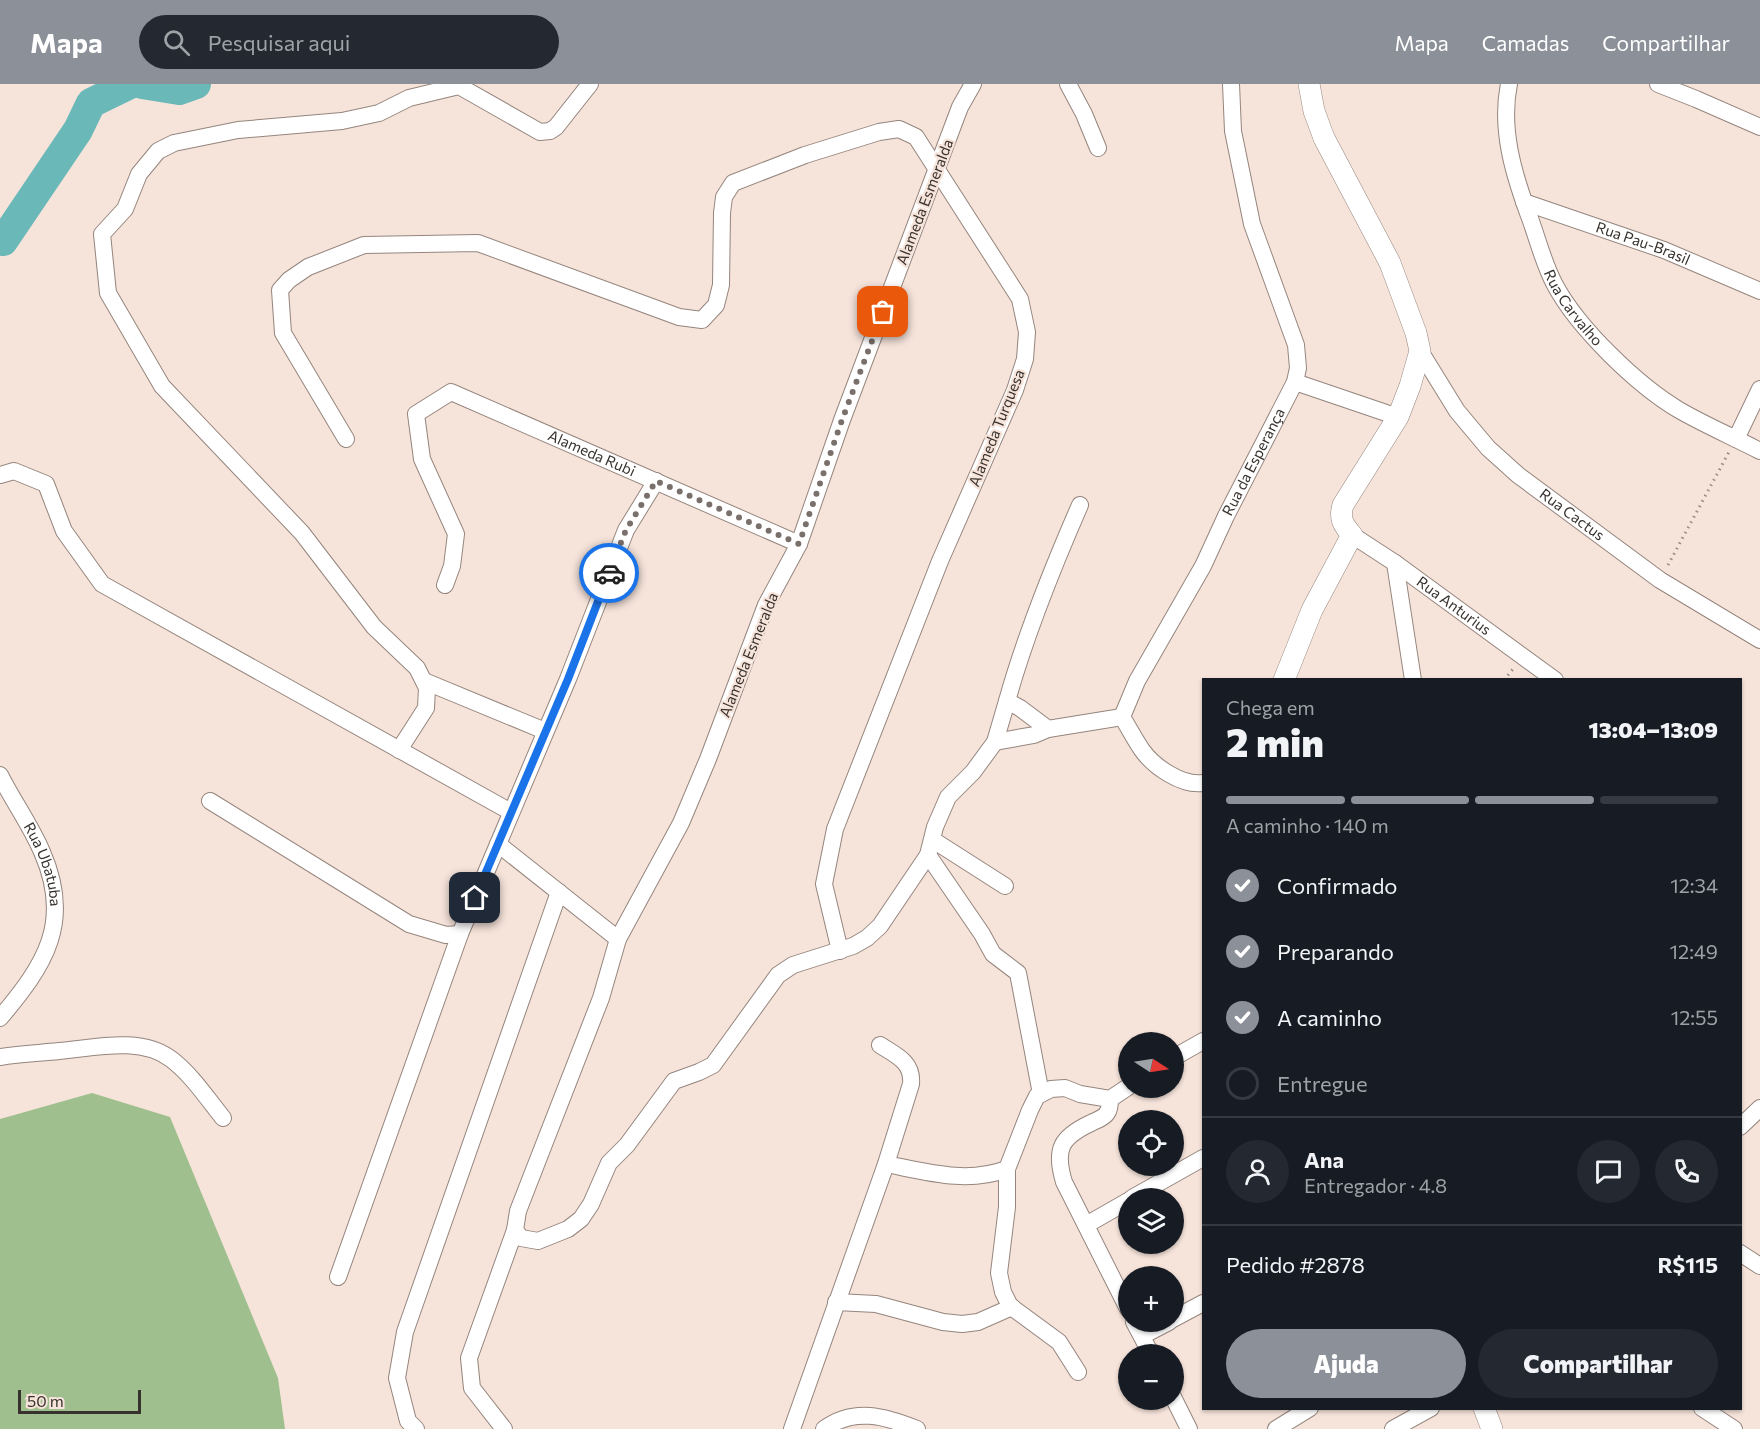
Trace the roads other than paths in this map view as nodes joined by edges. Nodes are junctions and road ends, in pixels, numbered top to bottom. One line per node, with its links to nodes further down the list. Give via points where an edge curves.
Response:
1 (590, 84): 31 (street, via 550,131 540,132 459,86 342,121 238,130 174,143 158,151 139,174 125,209 102,234 108,293 162,386 303,533 374,627 417,669)
2 (973, 84): 10 (street, Alameda Esmeralda, via 960,107)
3 (1068, 84): 9 (street)
4 (1231, 84): 14 (street, Rua da Esperança, via 1233,131 1252,224 1296,345 1298,368)
5 (1309, 84): 13 (street, via 1324,138 1390,263)
6 (1509, 84): 11 (street, Rua Carvalho, via 1506,132)
7 (1658, 84): 8 (street)
8 (1760, 127)
9 (1098, 148)
10 (938, 169): 17 (street, Alameda Turquesa, via 916,136 899,129 805,155 734,183 724,197 722,213 722,285 716,305 702,320 679,317 478,243 364,245 308,267 280,290 283,333); 24 (street, Alameda Esmeralda); 48 (street, Alameda Turquesa, via 1014,288 1028,332 1025,358 1015,390 940,561 836,829 824,884)
11 (1524, 202): 12 (street, Rua Pau-Brasil, via 1664,250); 18 (street, Rua Carvalho, via 1554,284 1574,316 1646,386 1678,410)
12 (1760, 291)
13 (1420, 351): 16 (street); 27 (street, Rua Cactus, via 1457,411 1488,448 1518,475 1660,580)
14 (1294, 382): 16 (street); 33 (street, Rua da Esperança, via 1203,566 1137,681)
15 (1760, 389): 18 (street)
16 (1398, 417): 23 (street, via 1343,505 1341,519)
17 (346, 439)
18 (1736, 439): 19 (street, Rua Carvalho)
19 (1760, 451)
20 (0, 474): 37 (street, via 14,471 46,484 64,531 102,584)
21 (656, 481): 24 (street, Alameda Rubi); 26 (street, Alameda Rubi, via 451,392 416,414 422,459 456,534); 35 (street, via 626,530)
22 (1080, 505): 32 (street, via 1044,586)
23 (1352, 535): 25 (street, Rua Anturius); 28 (street, via 1312,610)
24 (799, 544): 47 (street, Alameda Esmeralda, via 766,605 681,823)
25 (1395, 563): 29 (street); 30 (street, Rua Anturius)
26 (445, 585)
27 (1760, 640)
28 (1285, 678)
29 (1413, 678)
30 (1552, 678)
31 (424, 681): 35 (street); 37 (street, via 426,708)
32 (1007, 701): 34 (street); 36 (street)
33 (1122, 717): 34 (street); 39 (street, via 1143,752 1161,767 1178,780)
34 (1048, 729): 36 (street)
35 (546, 731): 41 (street)
36 (996, 742): 43 (street, via 948,797)
37 (399, 750): 41 (street)
38 (0, 775): 49 (street, Rua Ubatuba, via 42,851 57,904 45,954)
39 (1202, 783)
40 (210, 801): 46 (street, via 409,924 446,935)
41 (512, 812): 42 (street)
42 (498, 844): 45 (street); 46 (street)
43 (931, 847): 44 (street); 48 (street, via 880,926 867,938); 54 (street, via 993,954 1018,973)
44 (1005, 886)
45 (559, 892): 47 (street); 81 (street, via 405,1332 397,1378 408,1421)
46 (460, 934): 69 (street)
47 (618, 939): 66 (street, Alameda Esmeralda, via 601,998 518,1211)
48 (840, 951): 66 (street, via 793,965 778,975 713,1065 674,1081 609,1163 581,1219 538,1241 521,1238)
49 (0, 1018)
50 (1202, 1042): 53 (street)
51 (880, 1045): 61 (street, via 907,1064 912,1074)
52 (3, 1052): 58 (street, via 130,1045 154,1050 171,1059)
53 (1184, 1052)
54 (1041, 1094): 56 (street, via 1065,1088); 62 (street, via 1030,1110)
55 (1118, 1094): 56 (street)
56 (1110, 1099): 65 (street, via 1105,1116 1074,1131 1059,1156 1064,1182)
57 (1760, 1108): 59 (street)
58 (223, 1118)
59 (1742, 1125)
60 (1202, 1159): 63 (street)
61 (886, 1164): 62 (street, via 967,1177); 71 (street)
62 (1007, 1169): 73 (street, via 999,1273 1003,1292)
63 (1150, 1188)
64 (1118, 1207): 65 (street)
65 (1086, 1225): 70 (street)
66 (515, 1230): 82 (street, Alameda Esmeralda, via 469,1358 472,1388)
67 (1742, 1254): 68 (street)
68 (1760, 1266)
69 (338, 1277)
70 (1118, 1289)
71 (836, 1302): 73 (street, via 876,1304 962,1324 978,1322); 83 (street)
72 (1202, 1304): 74 (street)
73 (1012, 1307): 75 (street, via 1059,1342)
74 (1184, 1313)
75 (1078, 1372)
76 (1180, 1410): 86 (street)
77 (1307, 1410): 87 (street)
78 (1427, 1410): 88 (street)
79 (1485, 1410): 89 (street)
80 (1705, 1410): 90 (street)
81 (416, 1429)
82 (504, 1429)
83 (792, 1429)
84 (824, 1429): 85 (street, via 843,1419 869,1414)
85 (917, 1429)
86 (1189, 1429)
87 (1276, 1429)
88 (1394, 1429)
89 (1492, 1429)
90 (1734, 1429)

